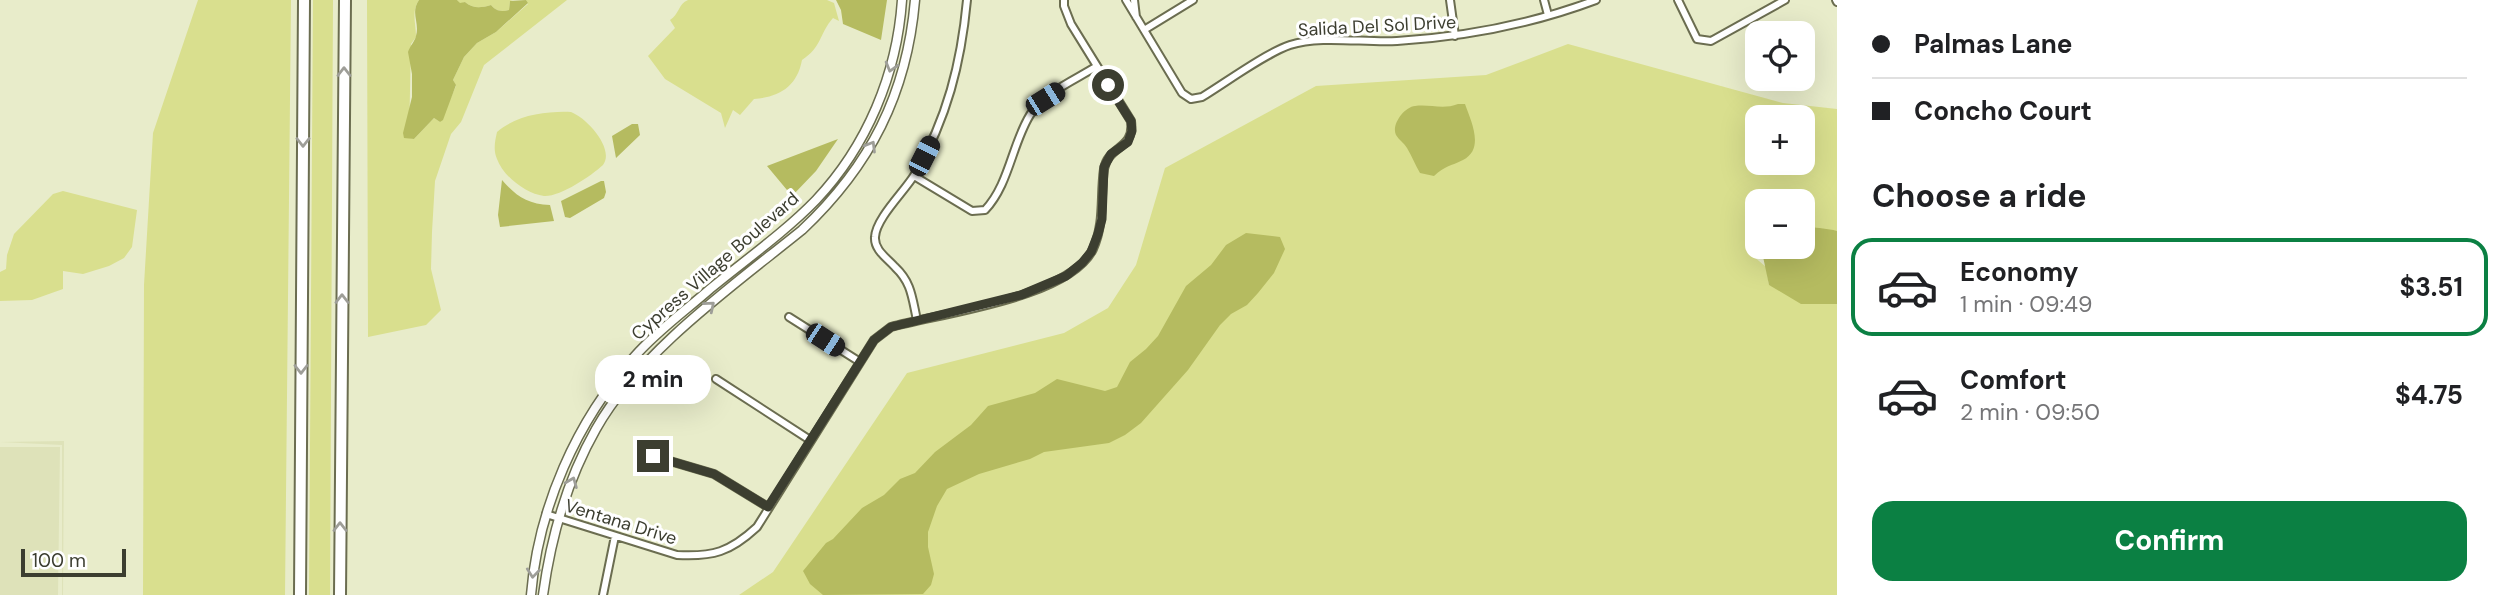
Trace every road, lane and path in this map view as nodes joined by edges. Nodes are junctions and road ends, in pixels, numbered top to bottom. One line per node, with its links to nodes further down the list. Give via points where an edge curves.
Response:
1 (304, 0): 31 (highway, one-way to 31)
2 (345, 0): 32 (highway, one-way to 2)
3 (902, 0): 28 (street, Cypress Village Boulevard, one-way to 28, via 889,74 850,156 815,200 635,356 583,428)
4 (915, 0): 29 (street, Cypress Village Boulevard, one-way to 4, via 596,428 622,391 657,353 802,230 849,179 892,104 909,46)
5 (967, 0): 20 (street, via 951,90)
6 (1064, 0): 19 (street, via 1071,24)
7 (1126, 0): 16 (street, Salida Del Sol Drive)
8 (1134, 0): 16 (street, Salida Del Sol Drive)
9 (1194, 0): 17 (street)
10 (1450, 0): 18 (street)
11 (1544, 0): 15 (street)
12 (1596, 0): 15 (street, Salida Del Sol Drive)
13 (1678, 0): 14 (street, via 1697,38 1711,41)
14 (1786, 0)
15 (1548, 15): 18 (street, Salida Del Sol Drive)
16 (1137, 19): 17 (street, Salida Del Sol Drive)
17 (1144, 30): 18 (street, Salida Del Sol Drive, via 1182,93 1191,99 1202,97 1290,45)
18 (1455, 36)
19 (1097, 66): 20 (street, via 1030,114 985,210 972,211); 22 (street, Ventana Drive, via 1131,121 1132,131 1128,142 1111,154 1104,167 1102,219 1091,252 1066,276 1006,301)
20 (914, 176): 22 (street, via 874,235 875,245 909,282)
21 (789, 317): 23 (street)
22 (917, 320): 23 (street, Ventana Drive, via 891,327 874,340)
23 (860, 362): 25 (street, Ventana Drive)
24 (716, 379): 25 (street)
25 (810, 439): 27 (street, Ventana Drive)
26 (653, 456): 27 (street, via 714,474)
27 (768, 507): 30 (street, Ventana Drive, via 757,527 737,545 698,556 677,555)
28 (546, 514): 29 (street, Ventana Drive); 33 (street, Cypress Village Boulevard, one-way to 33)
29 (558, 518): 30 (street, Ventana Drive); 34 (street, Cypress Village Boulevard)
30 (615, 536): 35 (street)
31 (300, 595)
32 (340, 595)
33 (531, 595)
34 (543, 595)
35 (603, 595)

